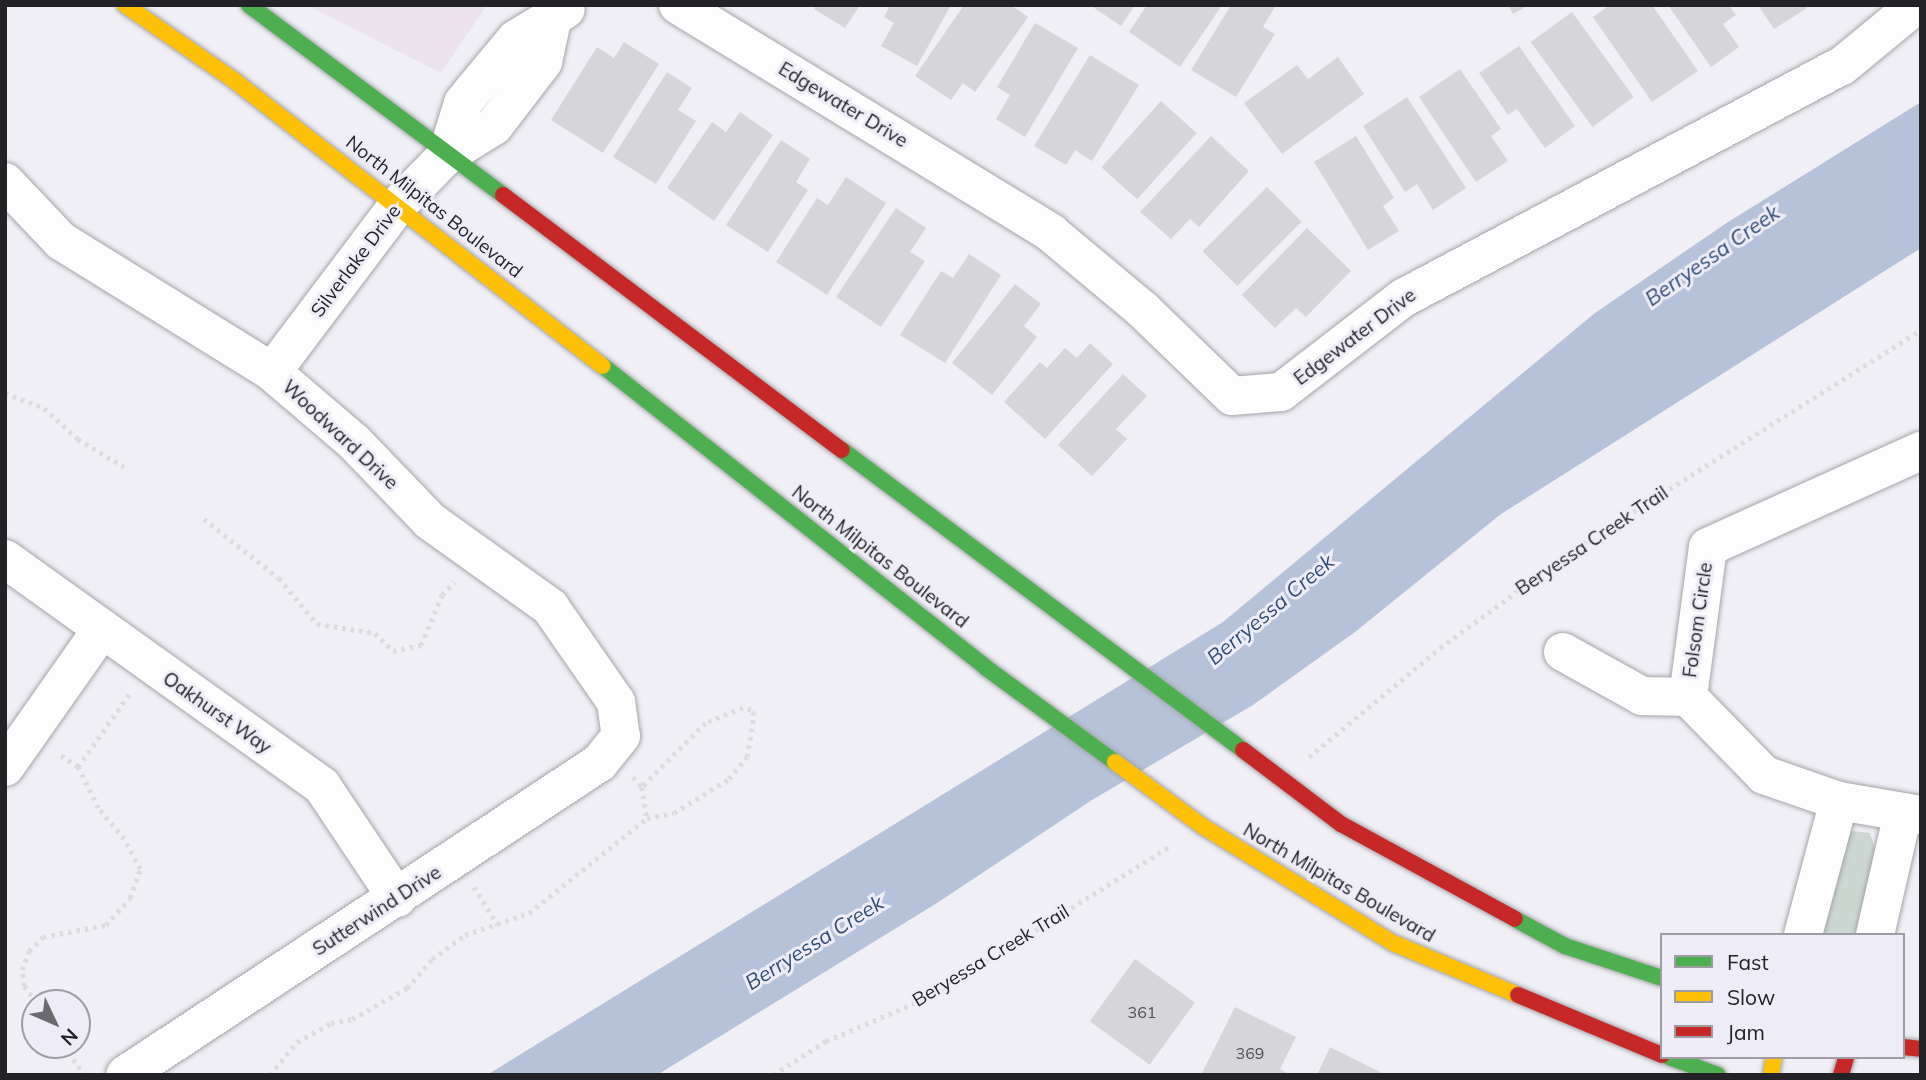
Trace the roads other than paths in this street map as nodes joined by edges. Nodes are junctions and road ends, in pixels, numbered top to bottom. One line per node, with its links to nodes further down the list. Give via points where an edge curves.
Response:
1 (125, 5): 8 (main road, North Milpitas Boulevard, via 235,81)
2 (249, 5): 6 (main road)
3 (678, 5): 4 (street, Edgewater Drive, via 1051,233 1142,309 1232,396 1281,392 1402,298 1842,66)
4 (1916, 5)
5 (561, 13): 6 (street, Silverlake Drive, via 516,39 463,103)
6 (447, 155): 8 (street, Silverlake Drive); 22 (main road, via 1341,824 1565,946)
7 (5, 183): 9 (street, Woodward Drive, via 61,241)
8 (398, 205): 9 (street, Silverlake Drive); 23 (main road, North Milpitas Boulevard, via 985,667 1202,826 1393,943)
9 (272, 372): 15 (street, Woodward Drive, via 354,442 430,521 550,607 616,702)
10 (1921, 451): 14 (street, Folsom Circle, via 1708,547)
11 (5, 559): 12 (street, Oakhurst Way)
12 (100, 632): 16 (street); 19 (street, Oakhurst Way, via 321,786)
13 (1563, 652): 14 (street, via 1642,696)
14 (1688, 697): 17 (street, Folsom Circle, via 1763,775)
15 (621, 736): 19 (street, Sutterwind Drive, via 598,763)
16 (5, 767)
17 (1839, 800): 18 (street, Folsom Circle); 20 (street)
18 (1912, 814): 21 (street)
19 (397, 898): 25 (street, Sutterwind Drive)
20 (1804, 933)
21 (1876, 933)
22 (1660, 977)
23 (1660, 1054)
24 (1674, 1059): 26 (main road)
25 (125, 1075)
26 (1717, 1075)

